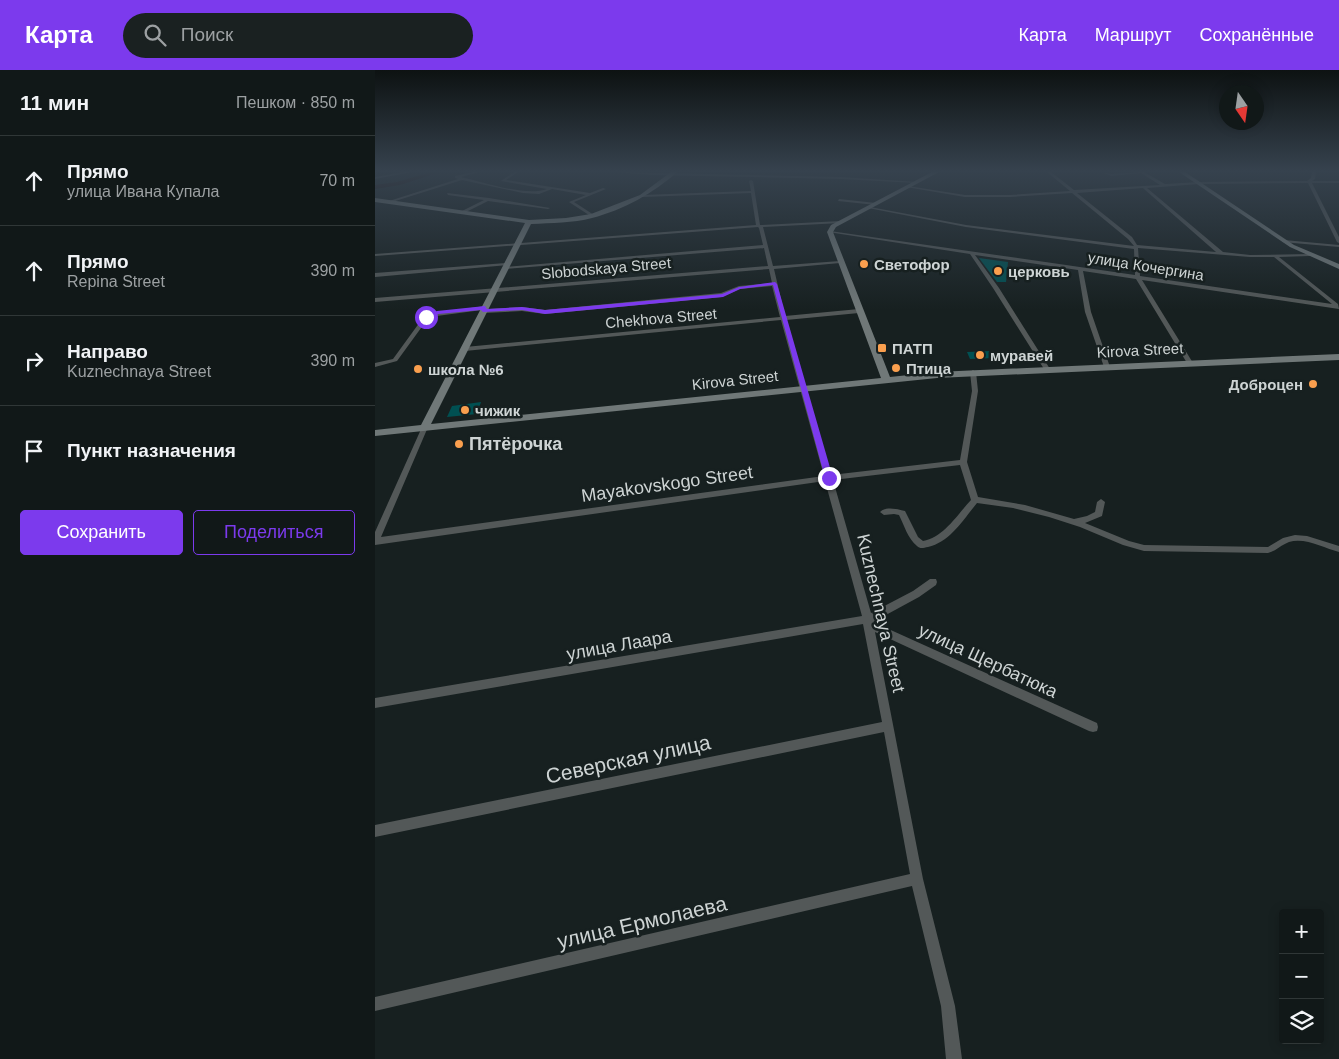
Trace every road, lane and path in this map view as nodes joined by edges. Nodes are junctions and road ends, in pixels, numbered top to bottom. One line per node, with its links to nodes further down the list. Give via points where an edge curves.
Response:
1 (504, 218): 10 (main road)
2 (578, 218): 10 (main road)
3 (756, 218): 12 (street, Kuznechnaya Street)
4 (849, 218): 11 (main road)
5 (930, 218): 19 (street, via 966,226)
6 (1107, 218): 19 (street, via 1123,230)
7 (1180, 218): 21 (street)
8 (1251, 218): 14 (main road)
9 (1327, 218): 15 (street)
10 (529, 222): 16 (main road)
11 (841, 222): 12 (street); 13 (main road)
12 (757, 226): 16 (street); 17 (street, Kuznechnaya Street, via 761,227)
13 (830, 232): 20 (street, улица Кочергина); 25 (main road)
14 (1284, 241): 18 (street); 23 (main road)
15 (1339, 242)
16 (515, 244): 22 (street); 26 (main road)
17 (765, 246): 26 (street); 27 (street, Kuznechnaya Street)
18 (1339, 246)
19 (1136, 247): 21 (street); 31 (street)
20 (971, 252): 29 (street, улица Кочергина); 44 (street)
21 (1222, 254): 24 (street)
22 (375, 255)
23 (1309, 255): 24 (street); 28 (main road)
24 (1276, 257): 35 (street)
25 (839, 262): 27 (street, Slobodskaya Street); 37 (main road)
26 (505, 266): 30 (street); 33 (main road)
27 (771, 267): 32 (street, Kuznechnaya Street); 33 (street, Slobodskaya Street)
28 (1339, 267)
29 (1080, 268): 31 (street, улица Кочергина); 43 (street, via 1088,312)
30 (375, 275)
31 (1137, 277): 35 (street, улица Кочергина); 41 (street)
32 (775, 284): 36 (street, via 739,288 723,295 545,312); 38 (street, Kuznechnaya Street)
33 (494, 289): 34 (street, Slobodskaya Street); 36 (main road)
34 (375, 300)
35 (1339, 306)
36 (484, 309): 39 (main road); 42 (street, via 427,316 395,360)
37 (859, 311): 38 (street, Chekhova Street); 46 (main road)
38 (783, 319): 39 (street, Chekhova Street); 47 (street, Kuznechnaya Street)
39 (465, 349): 48 (main road)
40 (1339, 358): 41 (main road, Kirova Street)
41 (1190, 363): 43 (main road, Kirova Street)
42 (375, 365)
43 (1107, 367): 44 (main road, Kirova Street)
44 (1047, 369): 45 (main road, Kirova Street)
45 (973, 372): 46 (main road, Kirova Street); 50 (street, via 975,391)
46 (887, 379): 47 (main road, Kirova Street)
47 (804, 388): 48 (main road, Kirova Street); 51 (street, Kuznechnaya Street)
48 (425, 427): 49 (main road, Kirova Street); 56 (street)
49 (375, 433)
50 (963, 462): 51 (street, Mayakovskogo Street); 52 (street)
51 (829, 478): 56 (street, Mayakovskogo Street); 59 (street, Kuznechnaya Street)
52 (975, 500): 54 (street, via 945,535 930,544 921,545 915,539 903,513); 55 (street, via 1000,502)
53 (1101, 502): 55 (street, via 1099,514)
54 (884, 512)
55 (1074, 522): 57 (street, via 1125,544 1144,548 1268,550 1292,538)
56 (375, 541)
57 (1339, 549)
58 (933, 582): 59 (street, улица Лаара)
59 (868, 622): 60 (street, улица Лаара); 61 (street, Kuznechnaya Street); 62 (street, улица Щербатюка)
60 (375, 703)
61 (889, 726): 63 (street, Северская улица); 64 (street, Kuznechnaya Street)
62 (1093, 727)
63 (375, 831)
64 (917, 879): 65 (street, улица Ермолаева); 66 (street, Kuznechnaya Street, via 948,1006)
65 (375, 1004)
66 (954, 1059)

